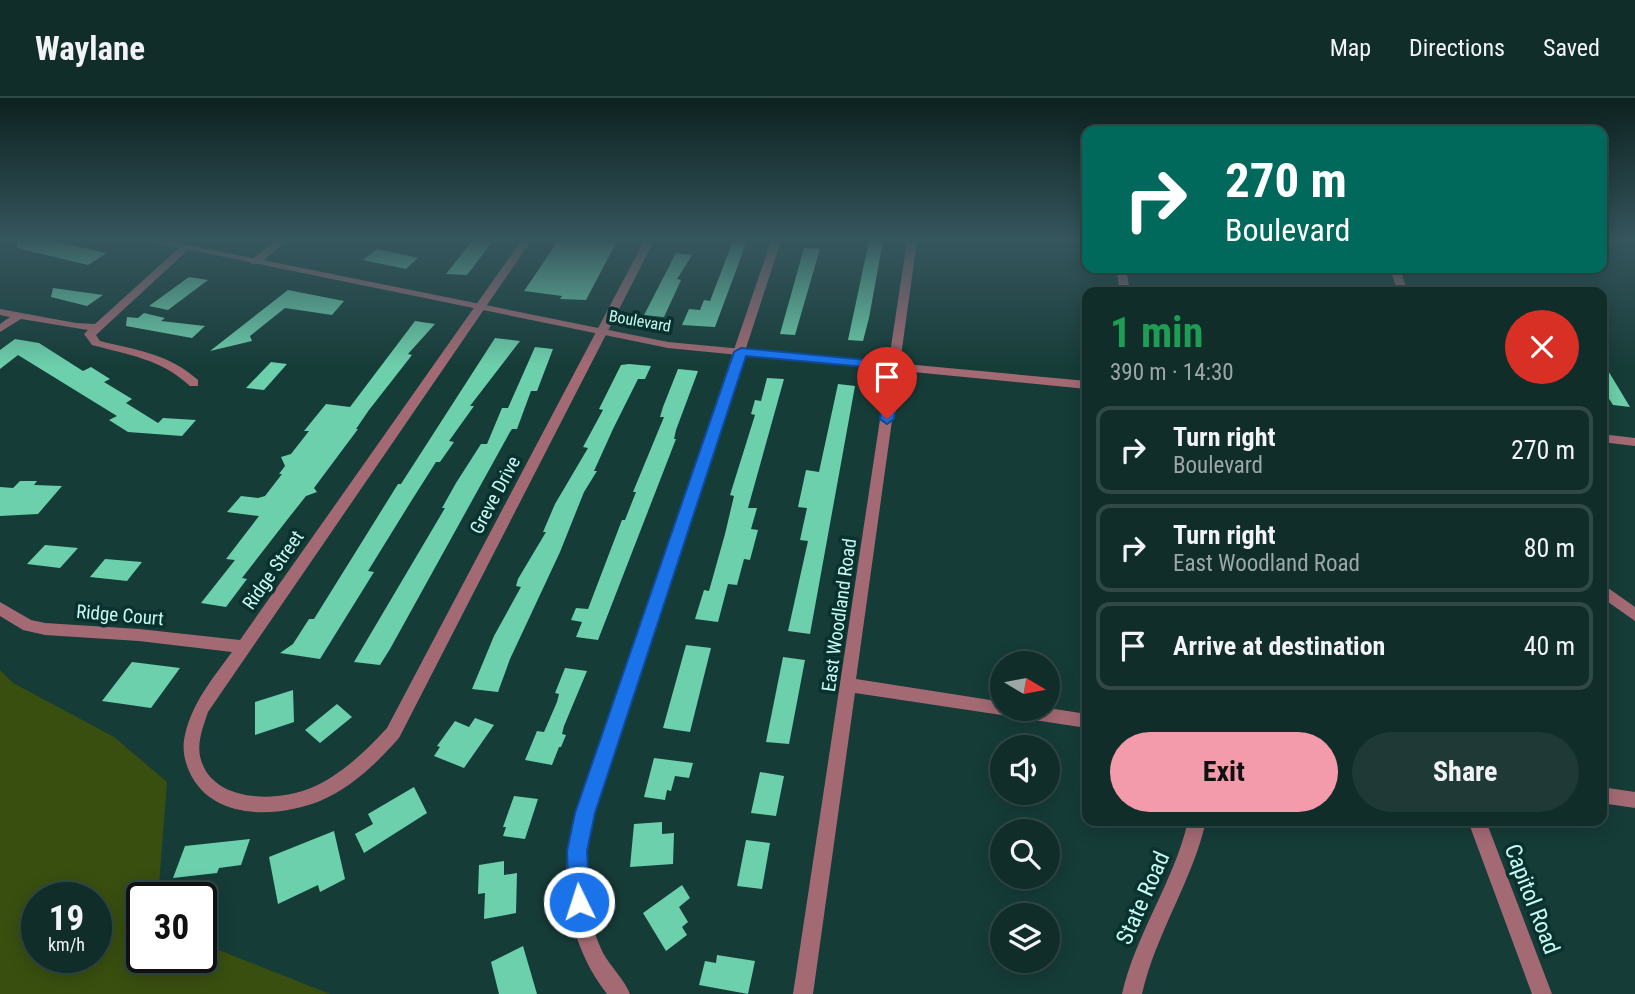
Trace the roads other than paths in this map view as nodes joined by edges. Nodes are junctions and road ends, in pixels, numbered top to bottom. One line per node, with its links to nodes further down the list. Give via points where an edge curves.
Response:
1 (145, 283): 10 (street)
2 (356, 283): 7 (street, Boulevard)
3 (497, 283): 7 (street, Ridge Street)
4 (627, 283): 12 (street, Greve Drive)
5 (763, 283): 13 (street)
6 (906, 283): 14 (street, East Woodland Road)
7 (479, 308): 12 (street, Boulevard); 22 (street, Ridge Street)
8 (0, 312): 9 (street)
9 (20, 315): 10 (street); 11 (street)
10 (94, 327): 15 (street, via 90,334 96,343 171,364)
11 (0, 329)
12 (602, 332): 13 (street, Boulevard); 27 (street, Greve Drive, via 393,733)
13 (741, 352): 14 (street, Boulevard); 32 (street, via 585,813 577,851 582,920 593,951)
14 (894, 366): 16 (street, Boulevard); 23 (street, East Woodland Road)
15 (194, 383)
16 (1082, 385)
17 (1607, 439): 18 (street)
18 (1635, 442)
19 (1607, 594): 21 (street)
20 (0, 608): 22 (street, Ridge Court, via 28,626 45,629)
21 (1635, 615)
22 (243, 647): 27 (street, Ridge Street, via 201,709 191,737 193,761 210,788 224,797 254,804 302,799)
23 (848, 685): 24 (street); 33 (street, East Woodland Road)
24 (990, 707)
25 (1060, 717): 26 (street)
26 (1082, 720)
27 (368, 761)
28 (1607, 796): 29 (street)
29 (1635, 800)
30 (1196, 826): 34 (street, State Road, via 1193,846 1146,948)
31 (1478, 826): 35 (street, Capitol Road)
32 (620, 994)
33 (803, 994)
34 (1132, 994)
35 (1542, 994)

